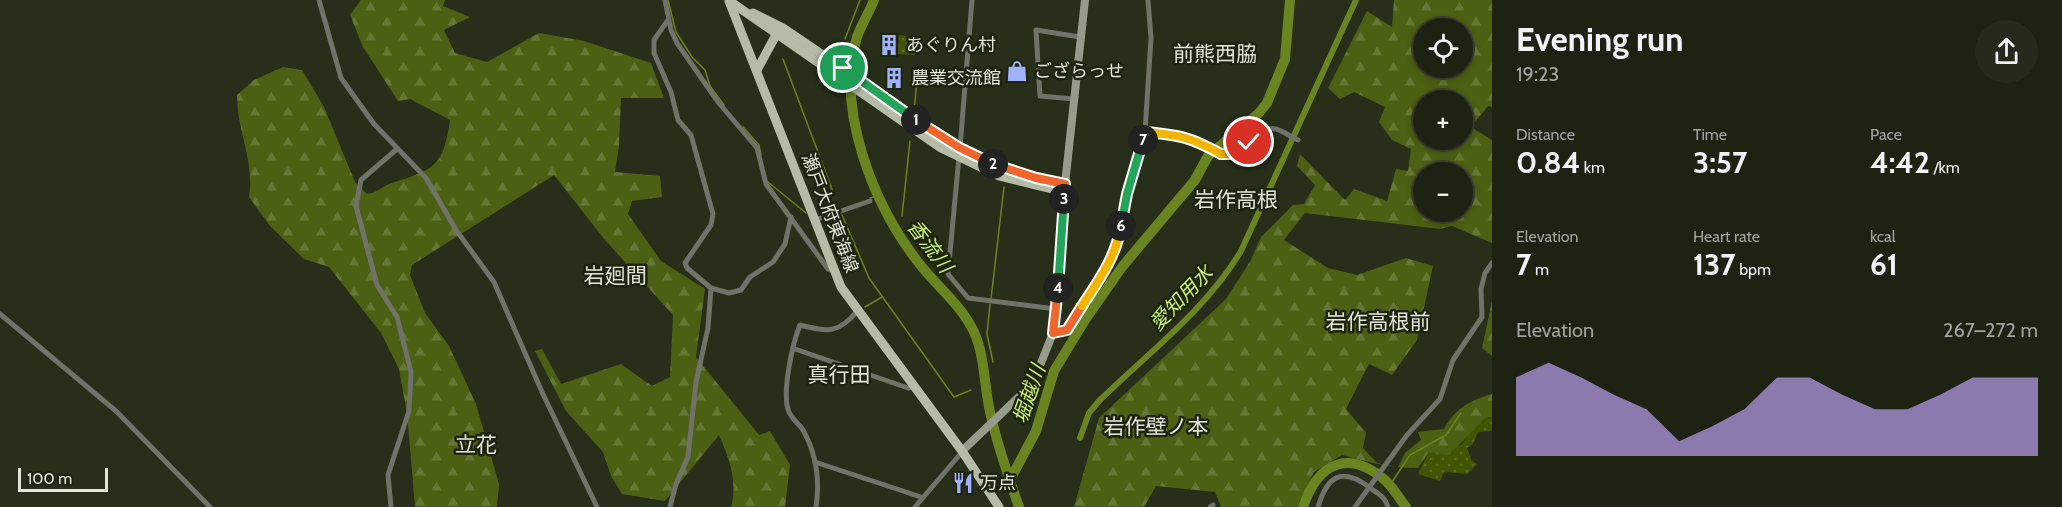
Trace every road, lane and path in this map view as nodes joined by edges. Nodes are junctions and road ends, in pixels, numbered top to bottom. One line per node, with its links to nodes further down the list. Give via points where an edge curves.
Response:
1 (319, 0): 14 (street, via 341,78)
2 (665, 0): 7 (street)
3 (729, 0): 8 (main road); 10 (main road, 瀬戸大府東海線); 15 (main road, via 783,28)
4 (972, 0): 15 (street)
5 (1085, 0): 9 (main road)
6 (1148, 0): 12 (street, via 1151,38)
7 (668, 20): 18 (street, via 677,43 718,102 757,148 763,179); 22 (street, via 654,40 654,53 678,120 691,135 713,214 711,225 685,263)
8 (776, 35): 10 (main road); 15 (main road)
9 (1080, 37): 11 (main road); 11 (street, via 1036,30 1040,96)
10 (757, 70): 19 (main road, 瀬戸大府東海線)
11 (1074, 99): 16 (main road)
12 (1144, 132): 13 (street, via 1193,138 1220,153 1232,154 1268,129 1276,128); 26 (street, via 1118,244 1067,330)
13 (1298, 140)
14 (398, 150): 34 (street, via 361,180 356,206 377,285 397,317 411,372 409,411 388,475); 35 (street, via 426,178 456,230 494,282)
15 (959, 153): 16 (main road); 23 (street, via 948,274 968,298)
16 (1065, 188): 23 (main road)
17 (870, 201): 19 (street)
18 (791, 217): 21 (street, via 828,269); 22 (street, via 785,243 773,262 750,277 741,290 729,293)
19 (814, 220): 21 (main road, 瀬戸大府東海線)
20 (1492, 263): 31 (street, via 1481,288 1479,326 1453,360 1440,399 1407,435)
21 (833, 270): 24 (main road, 瀬戸大府東海線)
22 (711, 288): 36 (street, via 688,457)
23 (1056, 309): 26 (main road)
24 (858, 310): 27 (street, via 830,332 800,325); 28 (main road, 瀬戸大府東海線)
25 (0, 314): 33 (street, via 116,411)
26 (1053, 333): 29 (main road, via 1033,378 1003,414)
27 (795, 349): 28 (street); 30 (street, via 786,397)
28 (914, 387): 29 (main road, 瀬戸大府東海線)
29 (962, 451): 32 (street); 39 (main road, 瀬戸大府東海線)
30 (815, 462): 32 (street); 37 (street, via 819,485)
31 (1371, 487): 40 (street, via 1347,476 1334,478 1326,484); 41 (street); 42 (street, via 1386,498)
32 (921, 497): 38 (street)
33 (210, 507)
34 (391, 507)
35 (597, 507)
36 (670, 507)
37 (816, 507)
38 (915, 507)
39 (999, 507)
40 (1318, 507)
41 (1355, 507)
42 (1388, 507)

